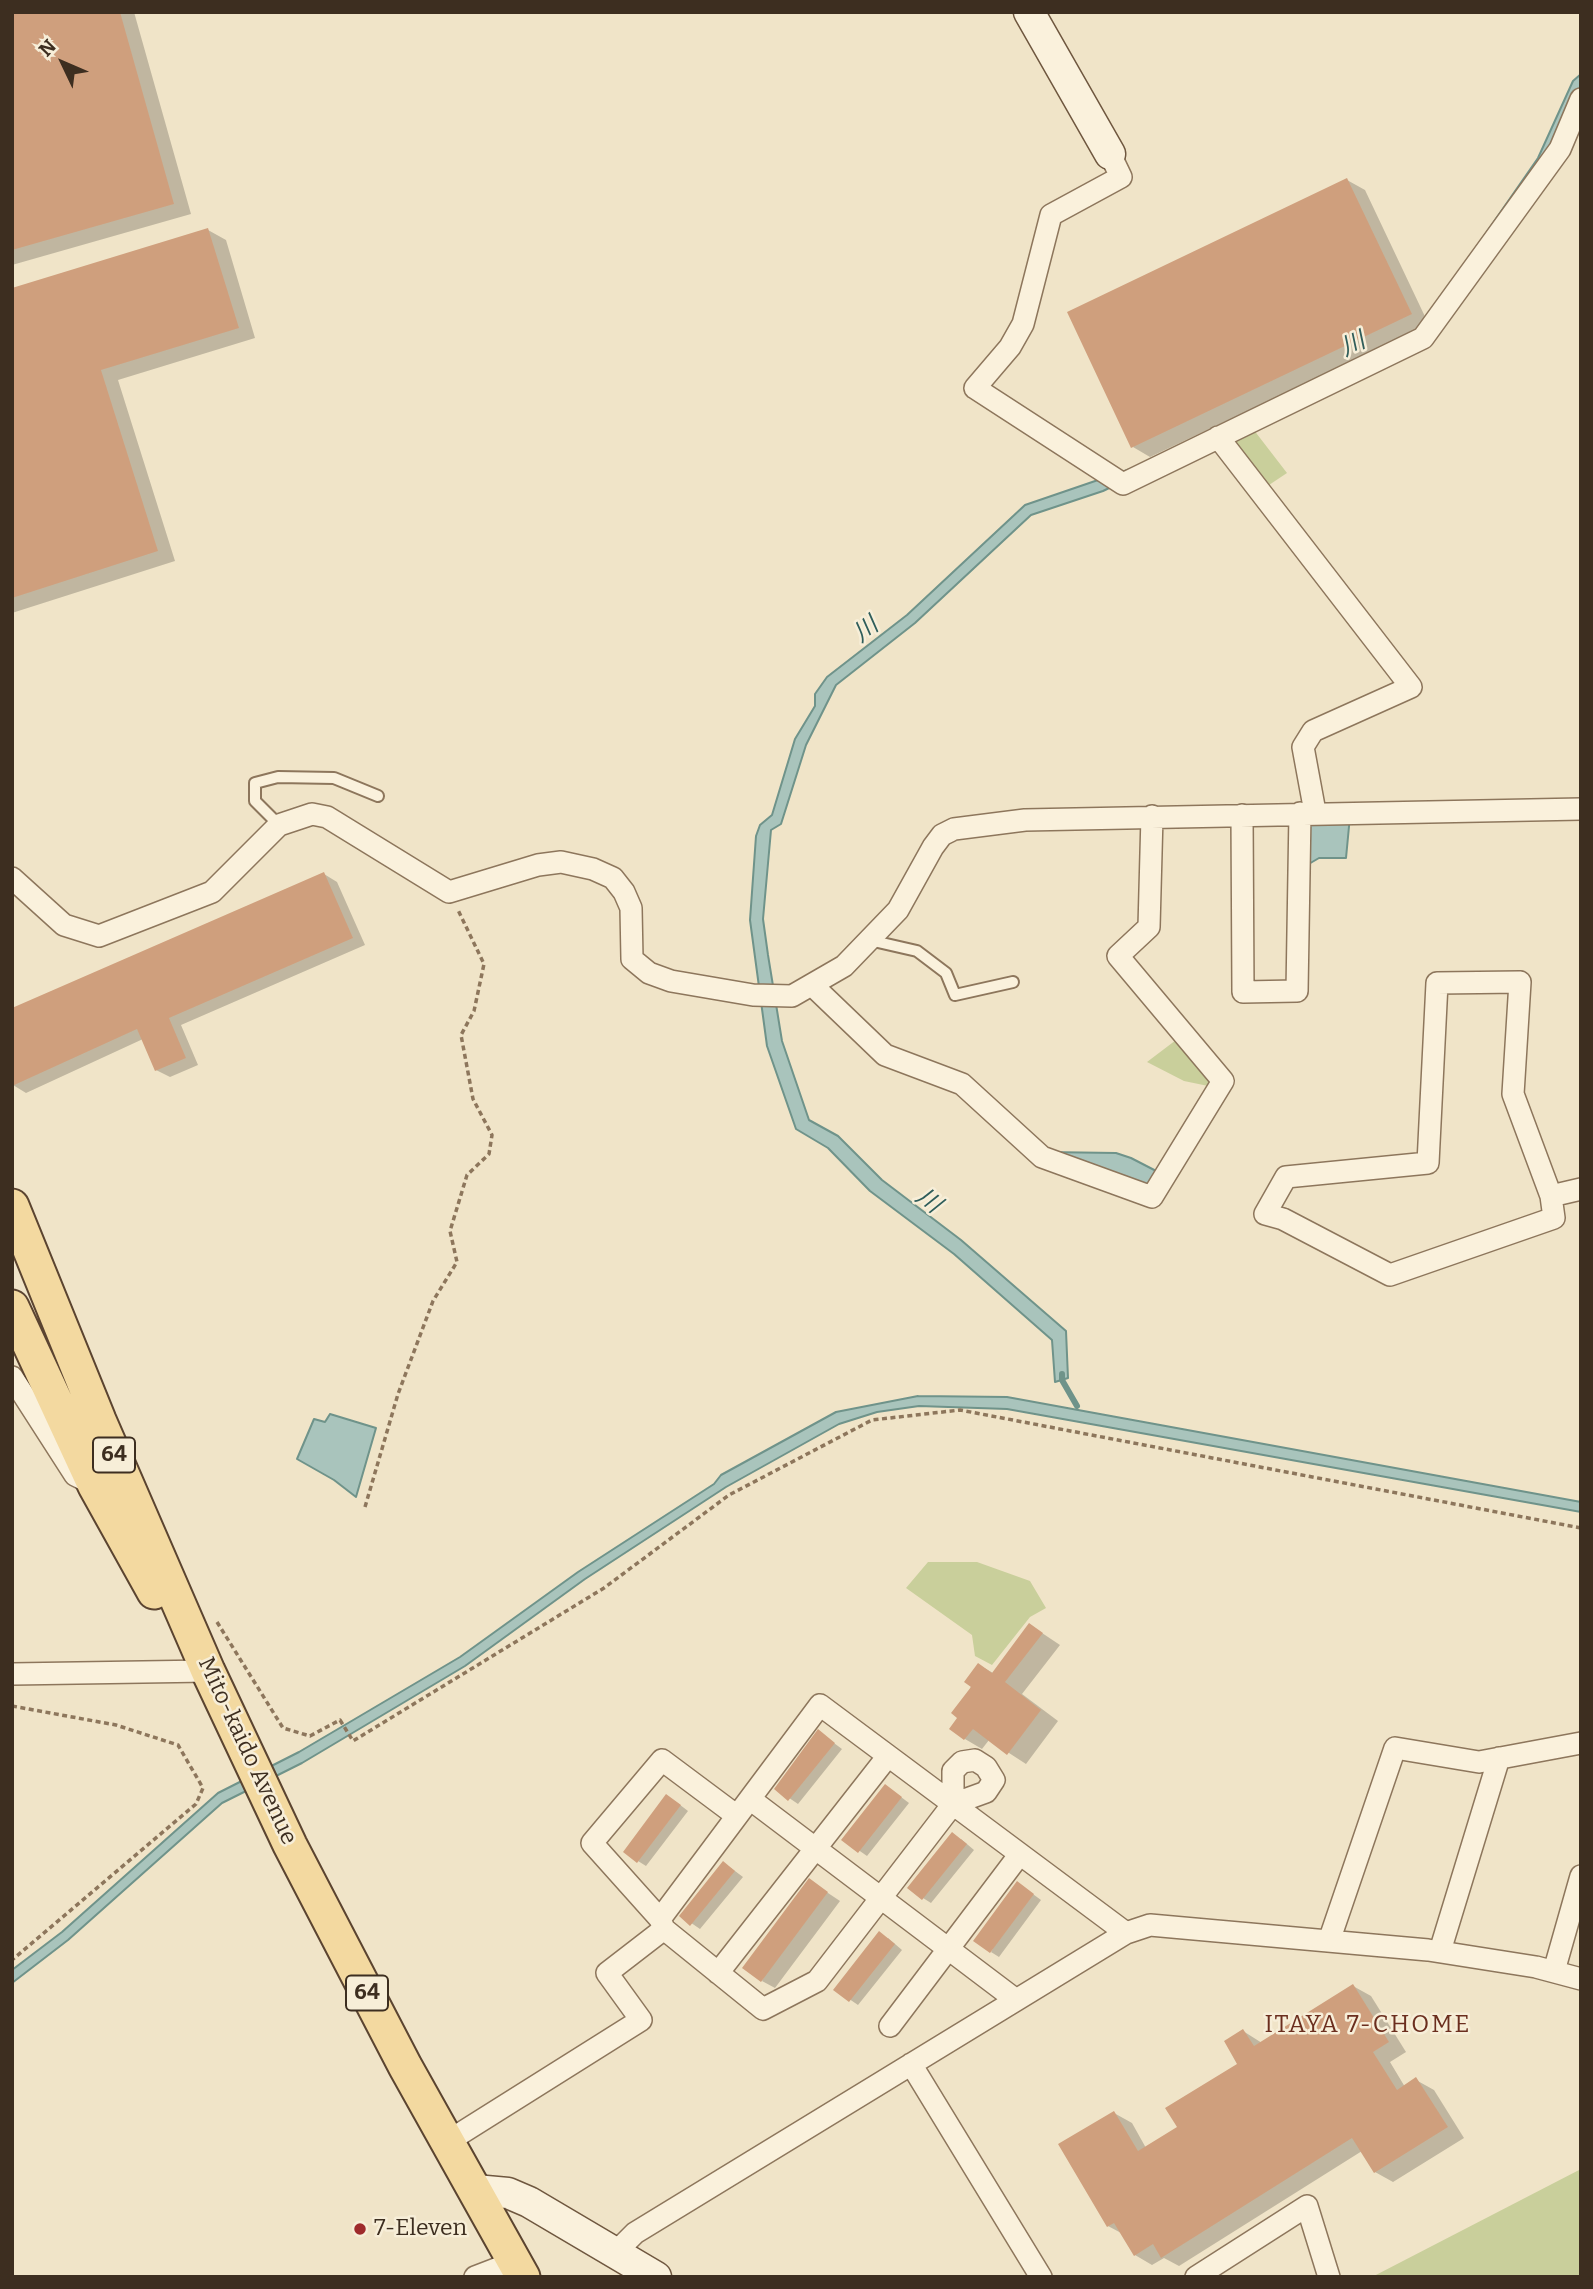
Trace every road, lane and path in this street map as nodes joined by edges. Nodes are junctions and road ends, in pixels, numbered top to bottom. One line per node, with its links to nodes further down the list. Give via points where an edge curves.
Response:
1 (1029, 12): 3 (street)
2 (1581, 99): 4 (street, via 1560,149 1423,338)
3 (1110, 154): 4 (street, via 1121,177 1051,215 1023,324 975,388 1123,484)
4 (1218, 437): 7 (street, via 1411,687 1313,731 1303,747)
5 (378, 796): 10 (lane, via 334,778 278,777 255,783 255,801)
6 (1581, 809): 7 (street)
7 (1308, 813): 8 (street); 8 (street, via 1297,991 1243,992)
8 (1242, 815): 9 (street)
9 (1152, 816): 13 (street, via 1025,820 954,829 942,835 898,910); 15 (street, via 1149,927 1118,956 1223,1081 1152,1197 1042,1157 962,1084 885,1055)
10 (279, 825): 11 (street, via 212,892 99,936 64,925); 12 (street, via 312,814 327,817)
11 (12, 878)
12 (449, 892): 15 (street, via 538,865 561,862 593,869 613,878 624,892 631,908 632,959 649,973 753,995 792,996); 22 (path, via 484,964 474,1011 461,1035 473,1099 492,1135 489,1154 467,1175 450,1231 457,1262 433,1301 398,1394)
13 (869, 940): 14 (lane, via 916,951 946,973 955,995); 15 (street, via 844,966)
14 (1013, 982)
15 (812, 985)
16 (1581, 1189): 17 (street)
17 (1551, 1196): 17 (street, via 1554,1218 1390,1275 1265,1214 1286,1177 1428,1163 1437,983 1520,982 1513,1094)
18 (12, 1206): 24 (main road, Mito-kaido Avenue / 64, via 99,1420)
19 (12, 1307): 21 (main road, 64)
20 (12, 1377): 21 (street, via 75,1475)
21 (95, 1486): 24 (main road, 64, via 156,1596)
22 (365, 1507)
23 (1581, 1528): 24 (path, via 960,1410 872,1420 729,1495 604,1588 353,1741 340,1720 310,1736 283,1728)
24 (200, 1618): 25 (main road, Mito-kaido Avenue / 64)
25 (208, 1671): 26 (street); 50 (main road, Mito-kaido Avenue / 64, via 290,1845)
26 (12, 1674)
27 (12, 1706): 43 (path, via 117,1725 178,1745 203,1788 196,1804)
28 (1581, 1743): 30 (street)
29 (888, 1756): 31 (street, via 820,1705); 32 (street); 34 (street)
30 (1499, 1758): 40 (street, via 1479,1762 1395,1748); 42 (street)
31 (750, 1798): 33 (street); 34 (street)
32 (953, 1804): 35 (street); 37 (street)
33 (737, 1816): 38 (street); 38 (street, via 662,1760 592,1843)
34 (815, 1849): 37 (street); 45 (street)
35 (1020, 1854): 39 (street); 41 (street)
36 (1581, 1876): 44 (street)
37 (880, 1898): 41 (street); 45 (street, via 817,1981 763,2010)
38 (662, 1924): 45 (street); 50 (street, via 607,1973 641,2020)
39 (1126, 1933): 40 (street, via 1150,1925); 47 (street)
40 (1329, 1941): 42 (street)
41 (948, 1950): 47 (street); 48 (street)
42 (1440, 1951): 44 (street)
43 (12, 1960)
44 (1554, 1971): 46 (street)
45 (718, 1973)
46 (1581, 1979)
47 (1016, 2000): 49 (street)
48 (890, 2026)
49 (911, 2064): 52 (street, via 635,2233); 56 (street)
50 (447, 2141): 51 (main road, Mito-kaido Avenue / 64)
51 (475, 2190): 52 (street, via 508,2193); 53 (main road, Mito-kaido Avenue / 64)
52 (616, 2252): 55 (street)
53 (519, 2269): 54 (street)
54 (475, 2277)
55 (656, 2277)
56 (1041, 2277)
57 (1196, 2277): 58 (street, via 1307,2206)
58 (1329, 2277)

